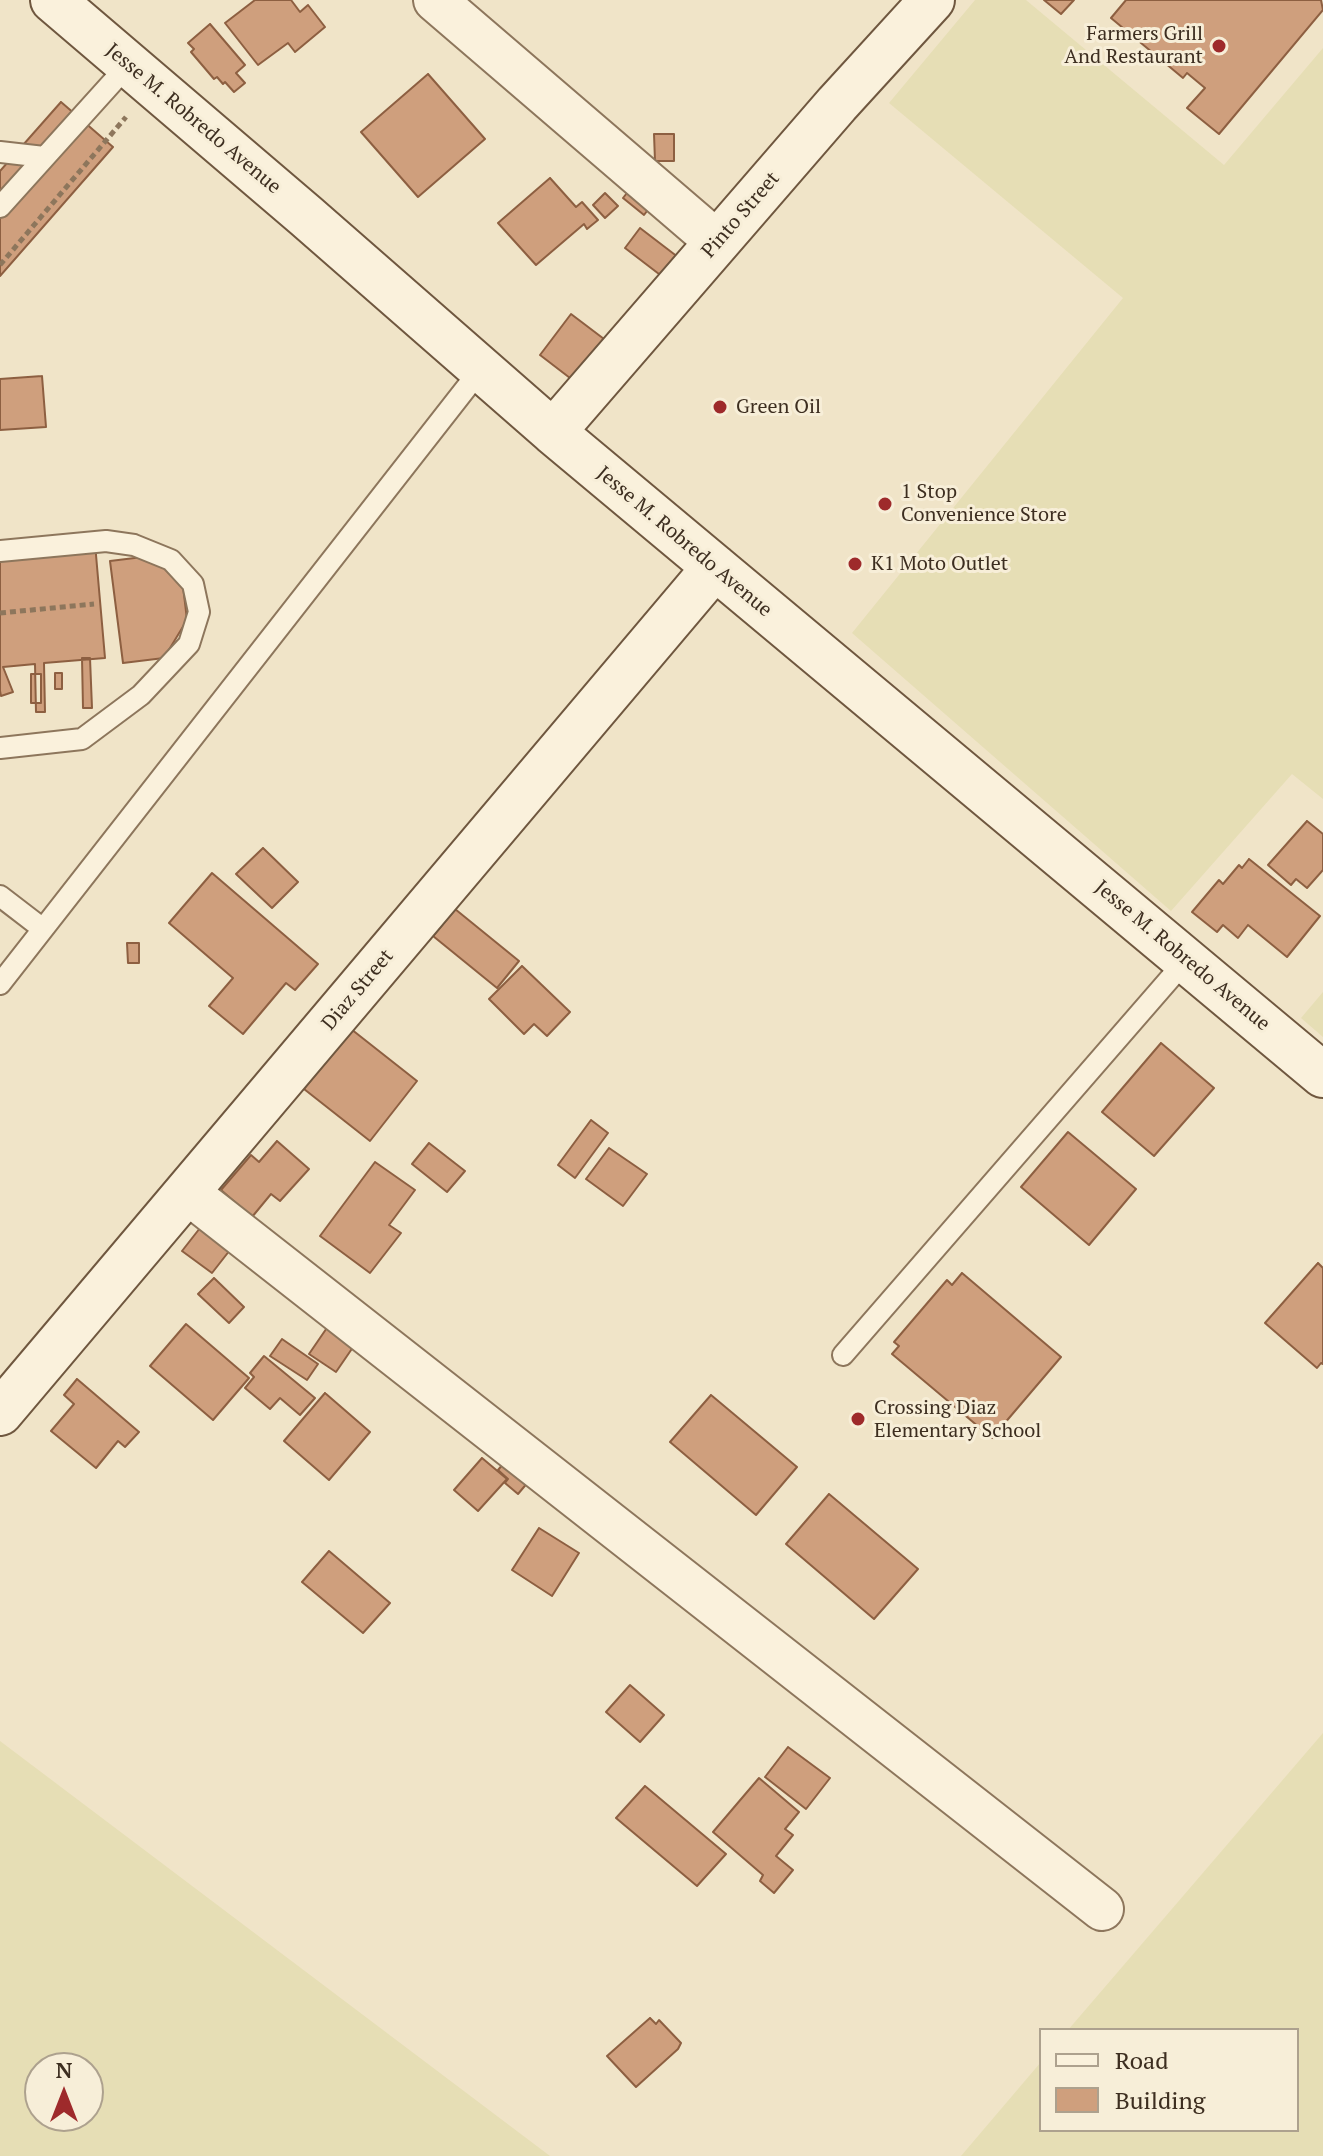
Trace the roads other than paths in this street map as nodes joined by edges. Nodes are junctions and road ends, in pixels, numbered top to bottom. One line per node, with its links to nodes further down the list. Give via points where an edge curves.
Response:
1 (53, 0): 4 (main road, Jesse M. Robredo Avenue)
2 (435, 0): 8 (street)
3 (932, 0): 8 (main road, Pinto Street)
4 (141, 75): 6 (lane); 9 (main road, Jesse M. Robredo Avenue)
5 (0, 152): 6 (lane)
6 (44, 157): 7 (lane)
7 (0, 207)
8 (717, 242): 10 (main road, Pinto Street)
9 (481, 369): 10 (main road, Jesse M. Robredo Avenue); 15 (lane)
10 (553, 432): 12 (main road, Jesse M. Robredo Avenue)
11 (0, 551): 13 (lane, via 106,541 134,545 171,560 193,584 199,612 189,644 141,695 82,739)
12 (715, 567): 16 (main road, Jesse M. Robredo Avenue); 19 (main road, Diaz Street)
13 (0, 748)
14 (0, 896): 15 (lane)
15 (43, 929): 17 (lane)
16 (1187, 959): 18 (main road, Jesse M. Robredo Avenue); 20 (lane)
17 (0, 984)
18 (1323, 1075)
19 (187, 1192): 21 (main road, Diaz Street); 22 (street)
20 (843, 1355)
21 (0, 1413)
22 (1102, 1909)

